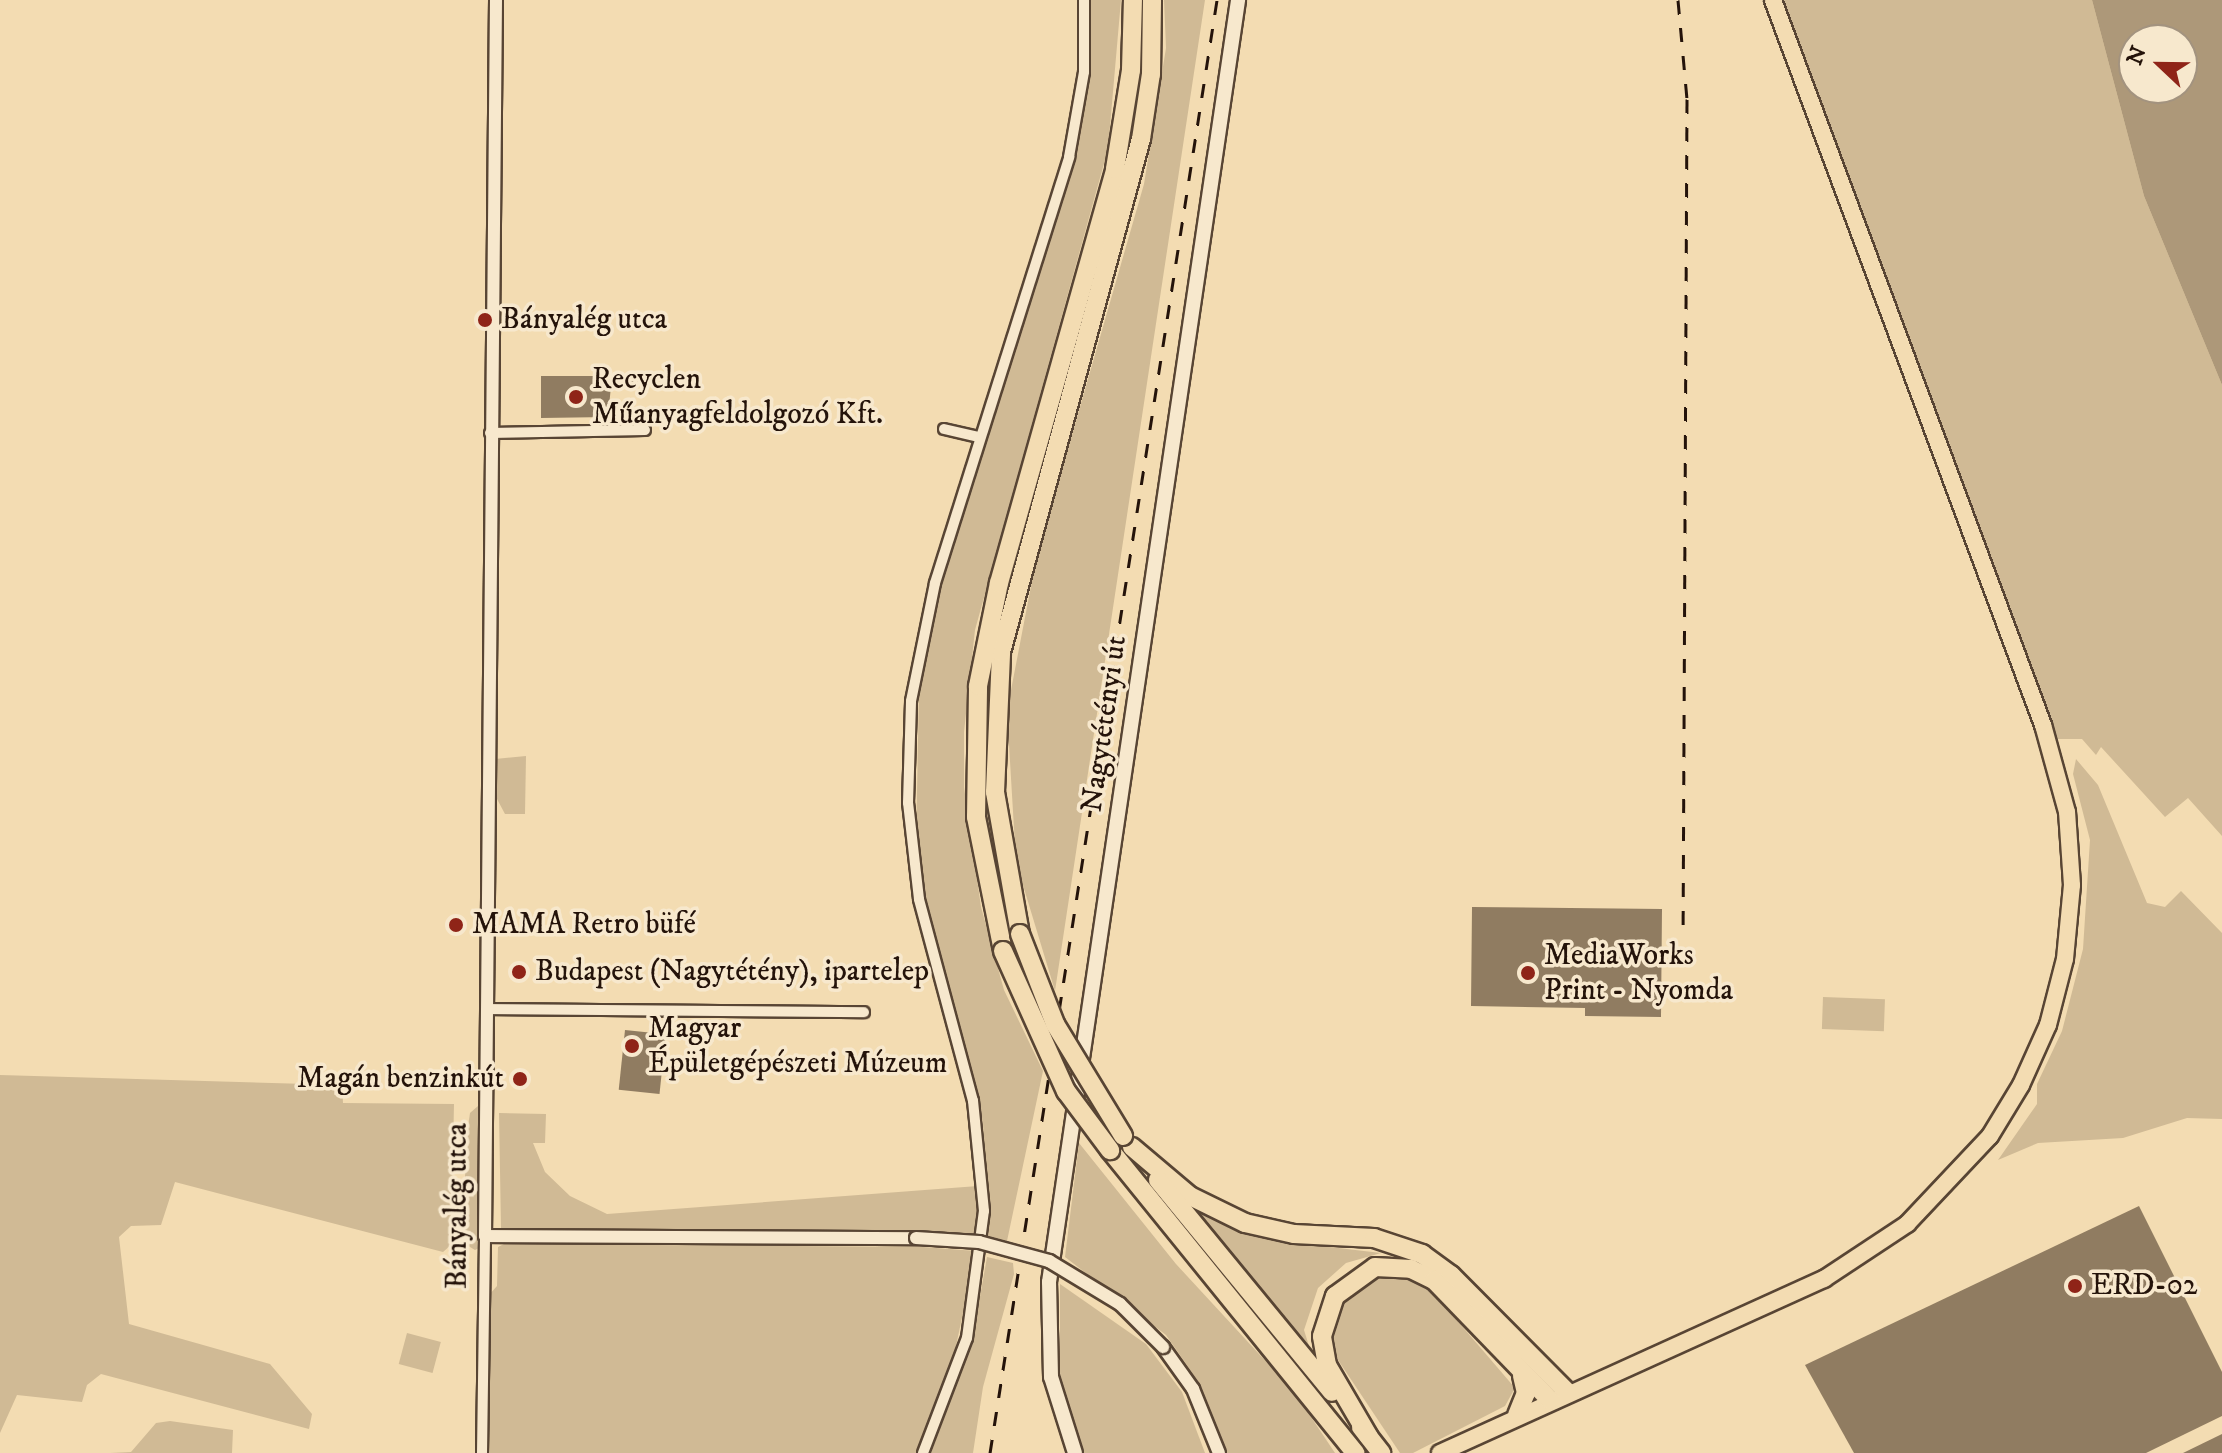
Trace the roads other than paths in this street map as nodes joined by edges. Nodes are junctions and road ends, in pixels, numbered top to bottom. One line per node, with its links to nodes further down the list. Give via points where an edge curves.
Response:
1 (496, 0): 9 (street, Bányalég utca)
2 (1084, 0): 10 (street, via 1084,72 1069,157)
3 (1133, 0): 23 (highway, bridge, via 1131,70 1115,169 1003,568 978,686 976,817 1003,951 1066,1091)
4 (1152, 0): 13 (highway, bridge, via 1151,74 1141,139 1001,652 995,792 1020,934 1055,1024)
5 (1238, 0): 21 (main road, Nagytétényi út, via 1049,1282 1051,1377)
6 (1773, 0): 16 (main road, via 2048,740 2067,812 2072,885 2065,959 2048,1025 2021,1085 1990,1136 1907,1224 1824,1279)
7 (944, 429): 10 (street)
8 (645, 430): 9 (street)
9 (490, 433): 11 (street, Bányalég utca)
10 (978, 437): 20 (street, via 919,648 907,753 919,899 973,1101 984,1211 967,1338)
11 (487, 1009): 12 (street); 14 (street, Bányalég utca)
12 (864, 1012)
13 (1128, 1141): 16 (highway, via 1190,1196 1245,1223 1294,1234 1374,1238 1422,1254 1451,1275); 18 (highway)
14 (485, 1236): 19 (street, Bányalég utca); 22 (street, bridge, via 916,1238 979,1242 1049,1261 1120,1304 1163,1347 1193,1389)
15 (1521, 1372): 16 (highway); 17 (highway, via 1526,1393); 18 (highway, via 1428,1276 1394,1266 1367,1269 1335,1296 1322,1336 1331,1373)
16 (1559, 1396): 17 (main road)
17 (1517, 1415): 24 (main road)
18 (1377, 1447)
19 (482, 1453)
20 (923, 1453)
21 (1075, 1453)
22 (1219, 1453)
23 (1355, 1453)
24 (1440, 1453)

